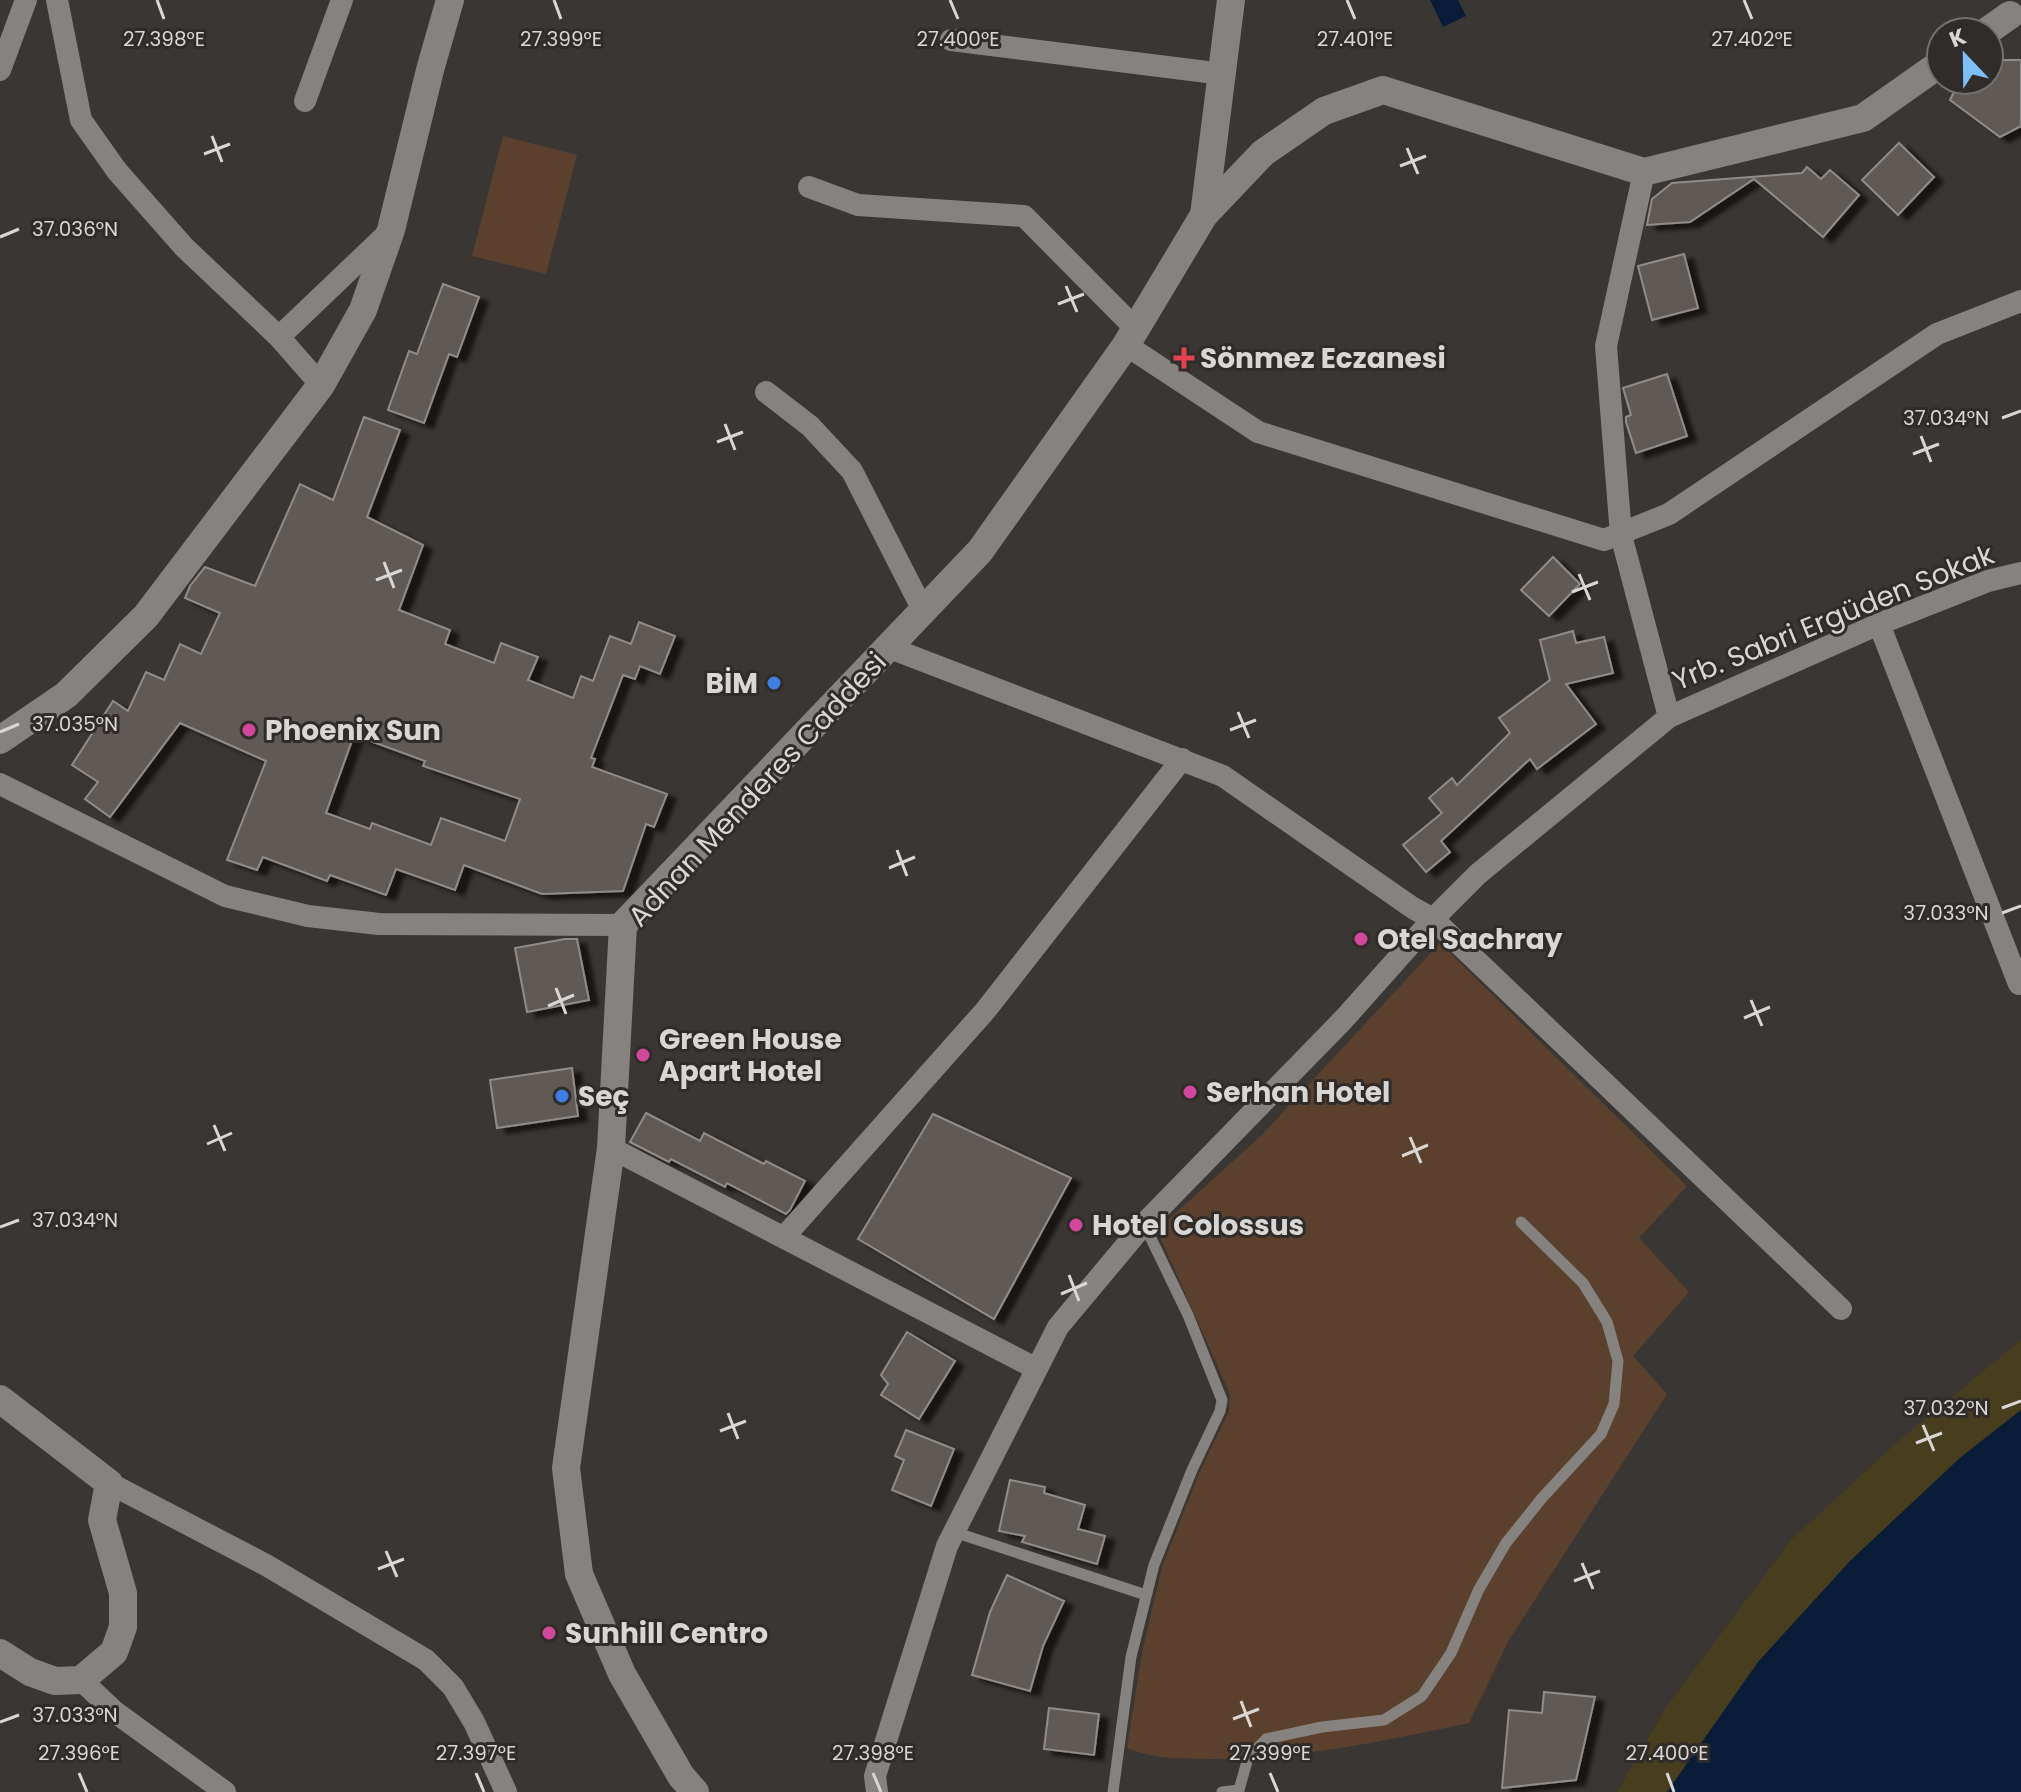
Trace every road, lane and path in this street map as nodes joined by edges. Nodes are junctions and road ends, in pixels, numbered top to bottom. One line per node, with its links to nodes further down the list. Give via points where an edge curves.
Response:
1 (26, 0): 7 (street)
2 (57, 0): 16 (street, via 81,120 117,171 184,247)
3 (342, 0): 10 (street)
4 (450, 0): 14 (street)
5 (1231, 0): 8 (street, Adnan Menderes Caddesi)
6 (951, 40): 8 (street)
7 (0, 70)
8 (1223, 74): 13 (street, Adnan Menderes Caddesi)
9 (1925, 74): 11 (street, via 1863,118)
10 (305, 101)
11 (1644, 172): 13 (street, via 1383,90 1324,111 1263,153); 20 (street, via 1606,346)
12 (809, 187): 17 (street, via 858,205 1024,216)
13 (1204, 215): 17 (street, Adnan Menderes Caddesi)
14 (391, 230): 16 (street); 18 (street, via 363,310)
15 (2021, 301): 20 (street, via 1937,334 1669,514)
16 (279, 337): 18 (street)
17 (1131, 337): 20 (street, via 1258,432 1604,540); 22 (street, Adnan Menderes Caddesi, via 980,551)
18 (321, 385): 26 (street, via 146,616 66,695)
19 (766, 392): 22 (street, via 810,426 852,471)
20 (1621, 535): 25 (street)
21 (2021, 573): 23 (street, Yrb. Sabri Ergüden Sokak)
22 (924, 612): 24 (street, Adnan Menderes Caddesi)
23 (1879, 624): 25 (street, Yrb. Sabri Ergüden Sokak); 31 (street)
24 (890, 648): 27 (street); 30 (street, Adnan Menderes Caddesi)
25 (1669, 717): 29 (street, Yrb. Sabri Ergüden Sokak, via 1478,874)
26 (0, 740)
27 (1182, 759): 29 (street, via 1223,776); 35 (street, via 985,1011)
28 (0, 784): 30 (street, via 225,896 308,916 379,924)
29 (1433, 919): 34 (street, Yrb. Sabri Ergüden Sokak, via 1343,1020); 36 (street)
30 (623, 925): 32 (street, Adnan Menderes Caddesi)
31 (2019, 984)
32 (611, 1148): 35 (street); 46 (street, Adnan Menderes Caddesi, via 566,1468 571,1526 579,1574 622,1674)
33 (1521, 1222): 49 (lane, via 1583,1283 1607,1322 1618,1361 1614,1404 1601,1434 1506,1543 1451,1653 1422,1696 1384,1720 1266,1739 1248,1758 1239,1790)
34 (1144, 1224): 37 (street, Yrb. Sabri Ergüden Sokak, via 1058,1327); 41 (lane, via 1222,1400)
35 (784, 1237): 37 (street)
36 (1841, 1309)
37 (1035, 1368): 40 (street, Yrb. Sabri Ergüden Sokak)
38 (0, 1399): 39 (street)
39 (109, 1483): 43 (street, via 102,1520 123,1593 123,1627 114,1652); 45 (street, via 266,1565 426,1660 453,1687)
40 (954, 1532): 41 (lane); 47 (street, Yrb. Sabri Ergüden Sokak, via 875,1776)
41 (1146, 1595): 48 (lane, via 1131,1657)
42 (0, 1653): 43 (street, via 55,1681)
43 (81, 1680): 44 (street, via 115,1712)
44 (225, 1792)
45 (506, 1792)
46 (695, 1792)
47 (877, 1792)
48 (1113, 1792)
49 (1222, 1792)

